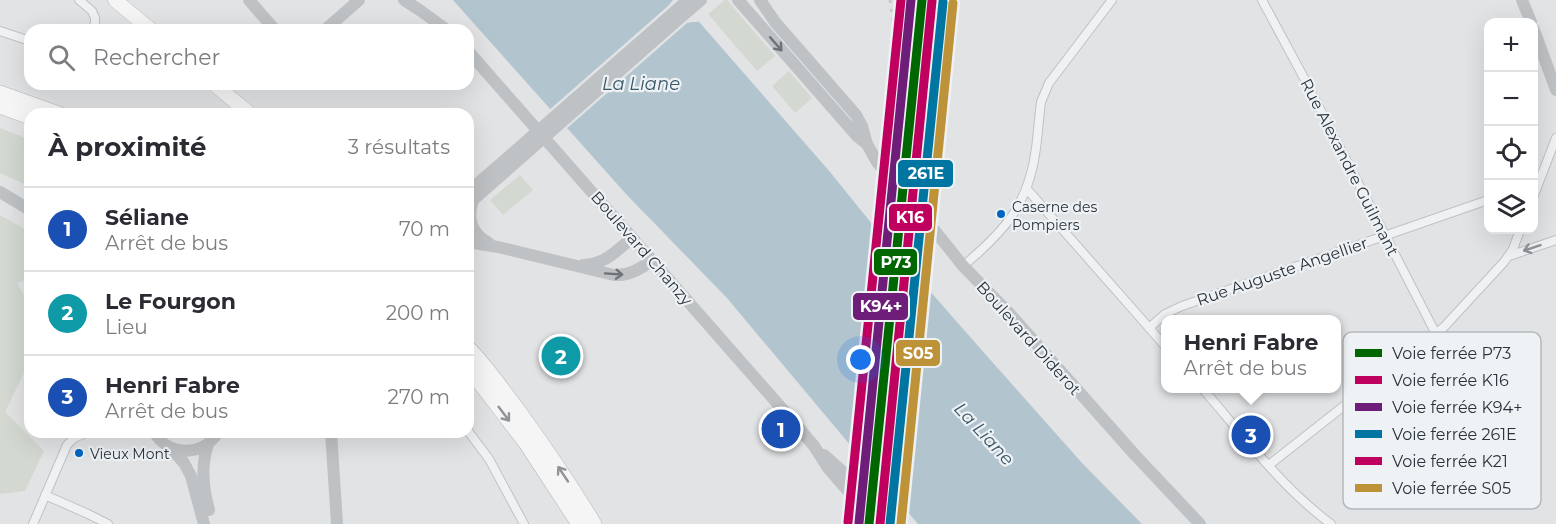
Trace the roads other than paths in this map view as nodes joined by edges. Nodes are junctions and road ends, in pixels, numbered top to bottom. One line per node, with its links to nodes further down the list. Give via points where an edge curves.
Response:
1 (79, 0): 15 (street, via 94,14)
2 (105, 0): 16 (main road)
3 (116, 0): 17 (main road)
4 (249, 0): 18 (street)
5 (359, 0): 19 (street)
6 (404, 0): 20 (street)
7 (688, 0): 39 (street, bridge)
8 (701, 0): 40 (street, bridge)
9 (738, 0): 35 (street, Boulevard Diderot, one-way to 35)
10 (1112, 0): 37 (street, via 1044,93 1034,164)
11 (1262, 0): 45 (street, Rue Alexandre Guilmant)
12 (1522, 0): 14 (street)
13 (762, 2): 35 (street, Boulevard Diderot, via 856,115)
14 (1529, 18)
15 (95, 24)
16 (133, 24)
17 (144, 24)
18 (270, 24)
19 (332, 24)
20 (439, 24)
21 (0, 31): 22 (street)
22 (24, 38)
23 (1538, 43): 27 (street)
24 (474, 58): 46 (street, Boulevard Chanzy)
25 (211, 90): 31 (main road)
26 (221, 90): 32 (main road)
27 (1556, 90)
28 (0, 93): 30 (highway)
29 (0, 106): 33 (highway)
30 (42, 108)
31 (232, 108)
32 (243, 108)
33 (24, 115)
34 (1556, 138): 36 (street)
35 (867, 144): 53 (street, Boulevard Diderot, via 879,165)
36 (1537, 180)
37 (1026, 188): 53 (street, via 1009,222); 56 (street)
38 (0, 192): 42 (street)
39 (474, 195)
40 (474, 196)
41 (1484, 201): 45 (street, Rue Auguste Angellier)
42 (24, 206)
43 (474, 230): 49 (street)
44 (1519, 234): 50 (street)
45 (1386, 235): 54 (street, Rue Auguste Angellier); 57 (street, Rue Alexandre Guilmant)
46 (632, 238): 51 (street, Boulevard Chanzy); 52 (street, via 603,261)
47 (1556, 240): 50 (street, one-way to 50)
48 (474, 243): 49 (street)
49 (498, 247): 52 (street)
50 (1509, 256): 58 (street)
51 (652, 260): 52 (street, one-way to 51, via 619,275 635,272); 70 (street, Boulevard Chanzy)
52 (573, 264)
53 (963, 266): 84 (street, Boulevard Diderot)
54 (1164, 315)
55 (1161, 318): 56 (street, Rue Auguste Angellier)
56 (1149, 328): 59 (street)
57 (1436, 332)
58 (1439, 332)
59 (1161, 341)
60 (474, 355): 81 (highway, one-way to 60, via 525,420)
61 (474, 376): 80 (highway, one-way to 80, via 526,443)
62 (1206, 393): 72 (street)
63 (1343, 407): 72 (street)
64 (76, 438): 73 (street, via 69,443)
65 (157, 438): 71 (street)
66 (213, 438): 69 (street)
67 (331, 438): 78 (street)
68 (473, 438): 79 (street)
69 (208, 444): 71 (street, via 188,452); 77 (street, via 204,485)
70 (814, 446): 82 (street); 83 (street, via 839,467)
71 (172, 449): 76 (street, via 191,476)
72 (1269, 465): 85 (street, via 1300,499)
73 (45, 495): 74 (street); 75 (street)
74 (33, 524)
75 (108, 524)
76 (204, 524)
77 (213, 524)
78 (337, 524)
79 (524, 524)
80 (579, 524)
81 (594, 524)
82 (877, 524)
83 (889, 524)
84 (1200, 524)
85 (1331, 524)

